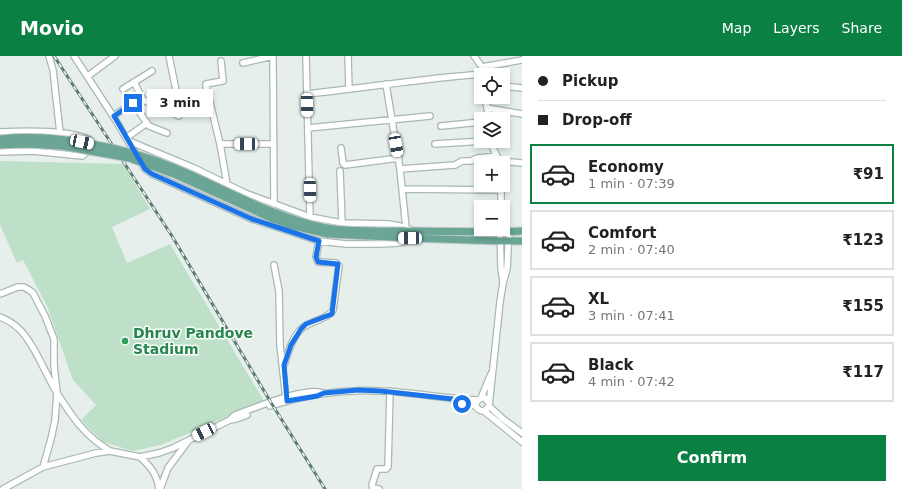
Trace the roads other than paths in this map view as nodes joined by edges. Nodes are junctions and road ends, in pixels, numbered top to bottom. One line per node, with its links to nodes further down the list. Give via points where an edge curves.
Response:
1 (50, 56): 39 (street)
2 (74, 56): 14 (street)
3 (116, 56): 14 (street)
4 (169, 56): 23 (street, via 179,116)
5 (273, 56): 11 (street); 44 (street)
6 (306, 56): 22 (street)
7 (348, 56): 21 (street)
8 (474, 56): 12 (street)
9 (522, 60): 12 (street)
10 (220, 61): 43 (street, via 223,81 206,84)
11 (243, 63)
12 (482, 67)
13 (152, 70): 16 (street)
14 (88, 76): 29 (street)
15 (474, 76): 17 (street)
16 (134, 82): 20 (street); 23 (street)
17 (386, 84): 21 (street); 31 (street)
18 (510, 87): 19 (street)
19 (522, 88)
20 (123, 89)
21 (348, 89): 22 (street)
22 (307, 94): 35 (street)
23 (143, 100): 24 (street)
24 (133, 103): 29 (street); 32 (street)
25 (486, 104): 26 (street)
26 (487, 108): 27 (street); 28 (street)
27 (488, 112)
28 (522, 114)
29 (114, 116): 41 (street)
30 (430, 116): 31 (street)
31 (392, 119): 35 (street); 50 (street)
32 (147, 123): 38 (street, via 154,129); 41 (street)
33 (474, 123): 34 (street)
34 (441, 126)
35 (308, 128): 60 (street)
36 (0, 132): 37 (street)
37 (32, 132): 39 (street); 48 (street, via 41,140 39,147)
38 (167, 132)
39 (60, 133): 48 (street, via 89,140 87,152 82,156)
40 (0, 139): 65 (main road, bridge, via 38,138 82,142 158,161 261,208 308,224 346,230)
41 (128, 139): 56 (street); 68 (street, via 145,169 152,174 253,217)
42 (474, 142): 45 (street)
43 (220, 144): 44 (street); 56 (street)
44 (272, 144): 59 (street)
45 (435, 144)
46 (0, 145): 65 (main road, bridge, via 56,145 129,158 174,174 273,219 328,234)
47 (341, 148): 50 (street, via 345,165)
48 (33, 151): 49 (street)
49 (0, 152)
50 (399, 158): 54 (street)
51 (474, 160): 54 (street, via 455,165)
52 (510, 161): 53 (street)
53 (522, 163)
54 (400, 169): 58 (street)
55 (340, 171): 61 (street)
56 (227, 184): 59 (street, via 260,201)
57 (474, 188): 58 (street)
58 (402, 189): 65 (street)
59 (274, 204): 60 (street)
60 (310, 217): 61 (street)
61 (342, 223): 65 (street, via 389,224)
62 (522, 230): 64 (main road)
63 (474, 231): 65 (main road)
64 (510, 231)
65 (410, 233): 68 (street, via 399,243 388,244); 69 (main road)
66 (500, 236): 69 (street)
67 (508, 236): 70 (street)
68 (319, 241): 76 (street, via 316,257 318,262 336,263 339,266 333,310 329,315 312,321 301,329 291,345)
69 (500, 241): 70 (main road); 73 (street)
70 (508, 241): 71 (main road); 73 (street, via 508,269)
71 (522, 241)
72 (274, 265): 76 (street, via 279,291 280,345)
73 (503, 282): 77 (street)
74 (0, 294): 79 (street, via 18,287 24,287 33,293 53,335)
75 (0, 317): 79 (street, via 10,322 27,338)
76 (284, 365): 80 (street)
77 (493, 370): 81 (street); 82 (street)
78 (390, 391): 80 (street, via 316,392); 81 (street, via 453,399 462,404); 91 (street, via 388,466 386,469 377,468 372,485 373,488)
79 (57, 393): 86 (street, via 87,435); 88 (street, via 54,429)
80 (286, 399): 84 (street, via 235,415 230,420)
81 (478, 401): 82 (street, via 485,398); 82 (street, via 480,410)
82 (487, 406): 83 (street); 85 (street)
83 (522, 433)
84 (190, 438): 87 (street, via 167,450); 90 (street, via 168,468)
85 (522, 442)
86 (110, 451): 87 (street); 88 (street)
87 (140, 457): 90 (street, via 154,472)
88 (43, 467): 89 (street)
89 (3, 489)
90 (160, 489)
91 (379, 489)

